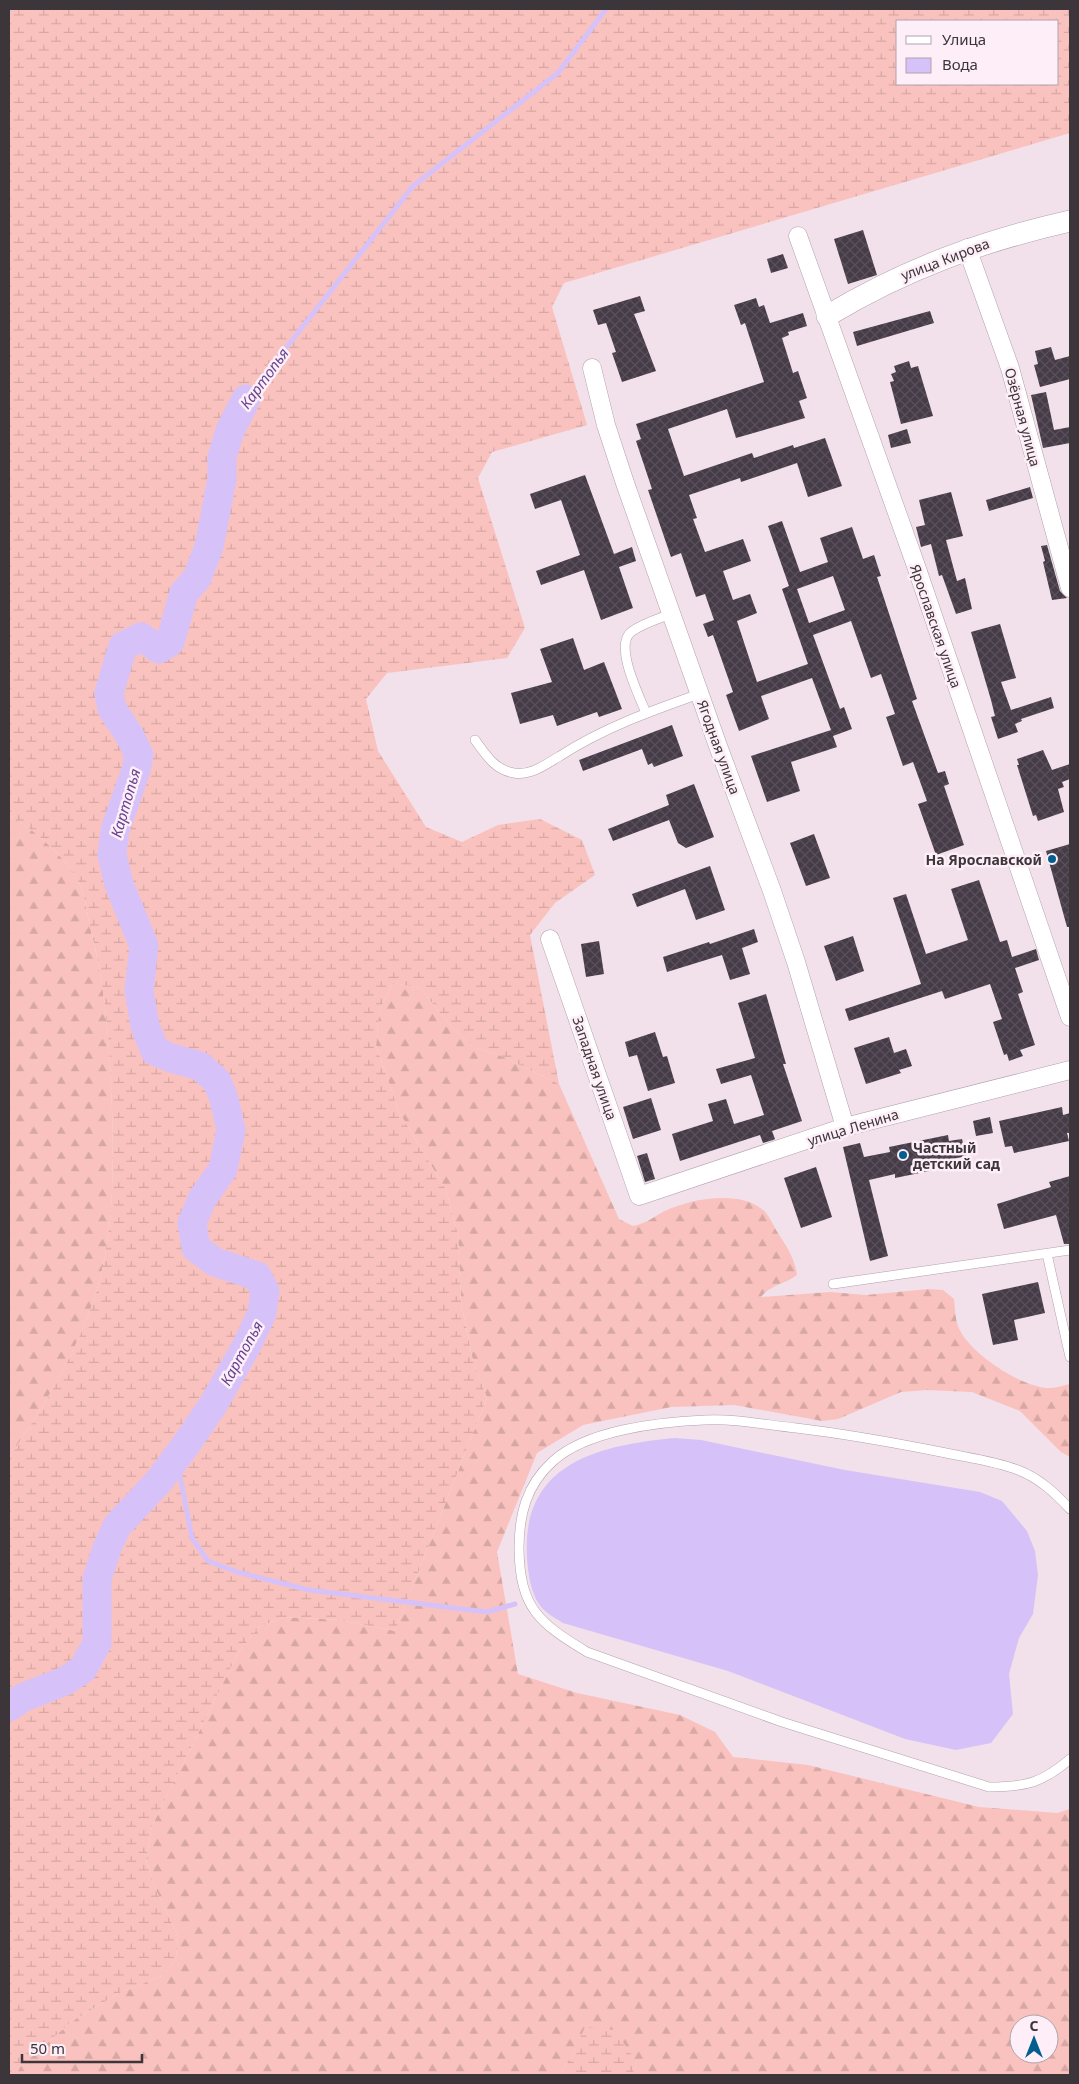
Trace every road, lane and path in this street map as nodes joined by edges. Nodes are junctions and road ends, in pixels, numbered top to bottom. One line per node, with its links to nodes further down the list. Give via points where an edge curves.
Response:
1 (1070, 221): 3 (street, улица Кирова)
2 (798, 236): 4 (street, Ярославская улица)
3 (967, 248): 4 (street, улица Кирова, via 883,284); 6 (street, Озёрная улица, via 1010,368)
4 (827, 316): 12 (street, Ярославская улица)
5 (592, 368): 7 (street, Ягодная улица, via 606,425)
6 (1070, 588)
7 (671, 614): 8 (street, Ягодная улица); 9 (lane, via 640,627 625,639 625,656)
8 (699, 694): 9 (lane); 14 (street, Ягодная улица, via 784,926)
9 (646, 713): 10 (lane, via 592,736 526,773 515,773 495,765)
10 (475, 740)
11 (550, 939): 15 (street, Западная улица)
12 (1070, 1017)
13 (1070, 1070): 14 (street, улица Ленина)
14 (845, 1127): 15 (street, улица Ленина)
15 (639, 1196)
16 (1070, 1250): 17 (lane)
17 (1047, 1254): 18 (lane); 19 (lane)
18 (833, 1284)
19 (1070, 1357)
20 (1070, 1508): 21 (lane, via 1044,1483 1018,1470 990,1462 844,1434 706,1420 667,1422 601,1436 553,1461 526,1497 520,1517 519,1546 523,1588 531,1607 540,1620 587,1652 782,1722 989,1787 1020,1787 1052,1774)
21 (1070, 1759)

